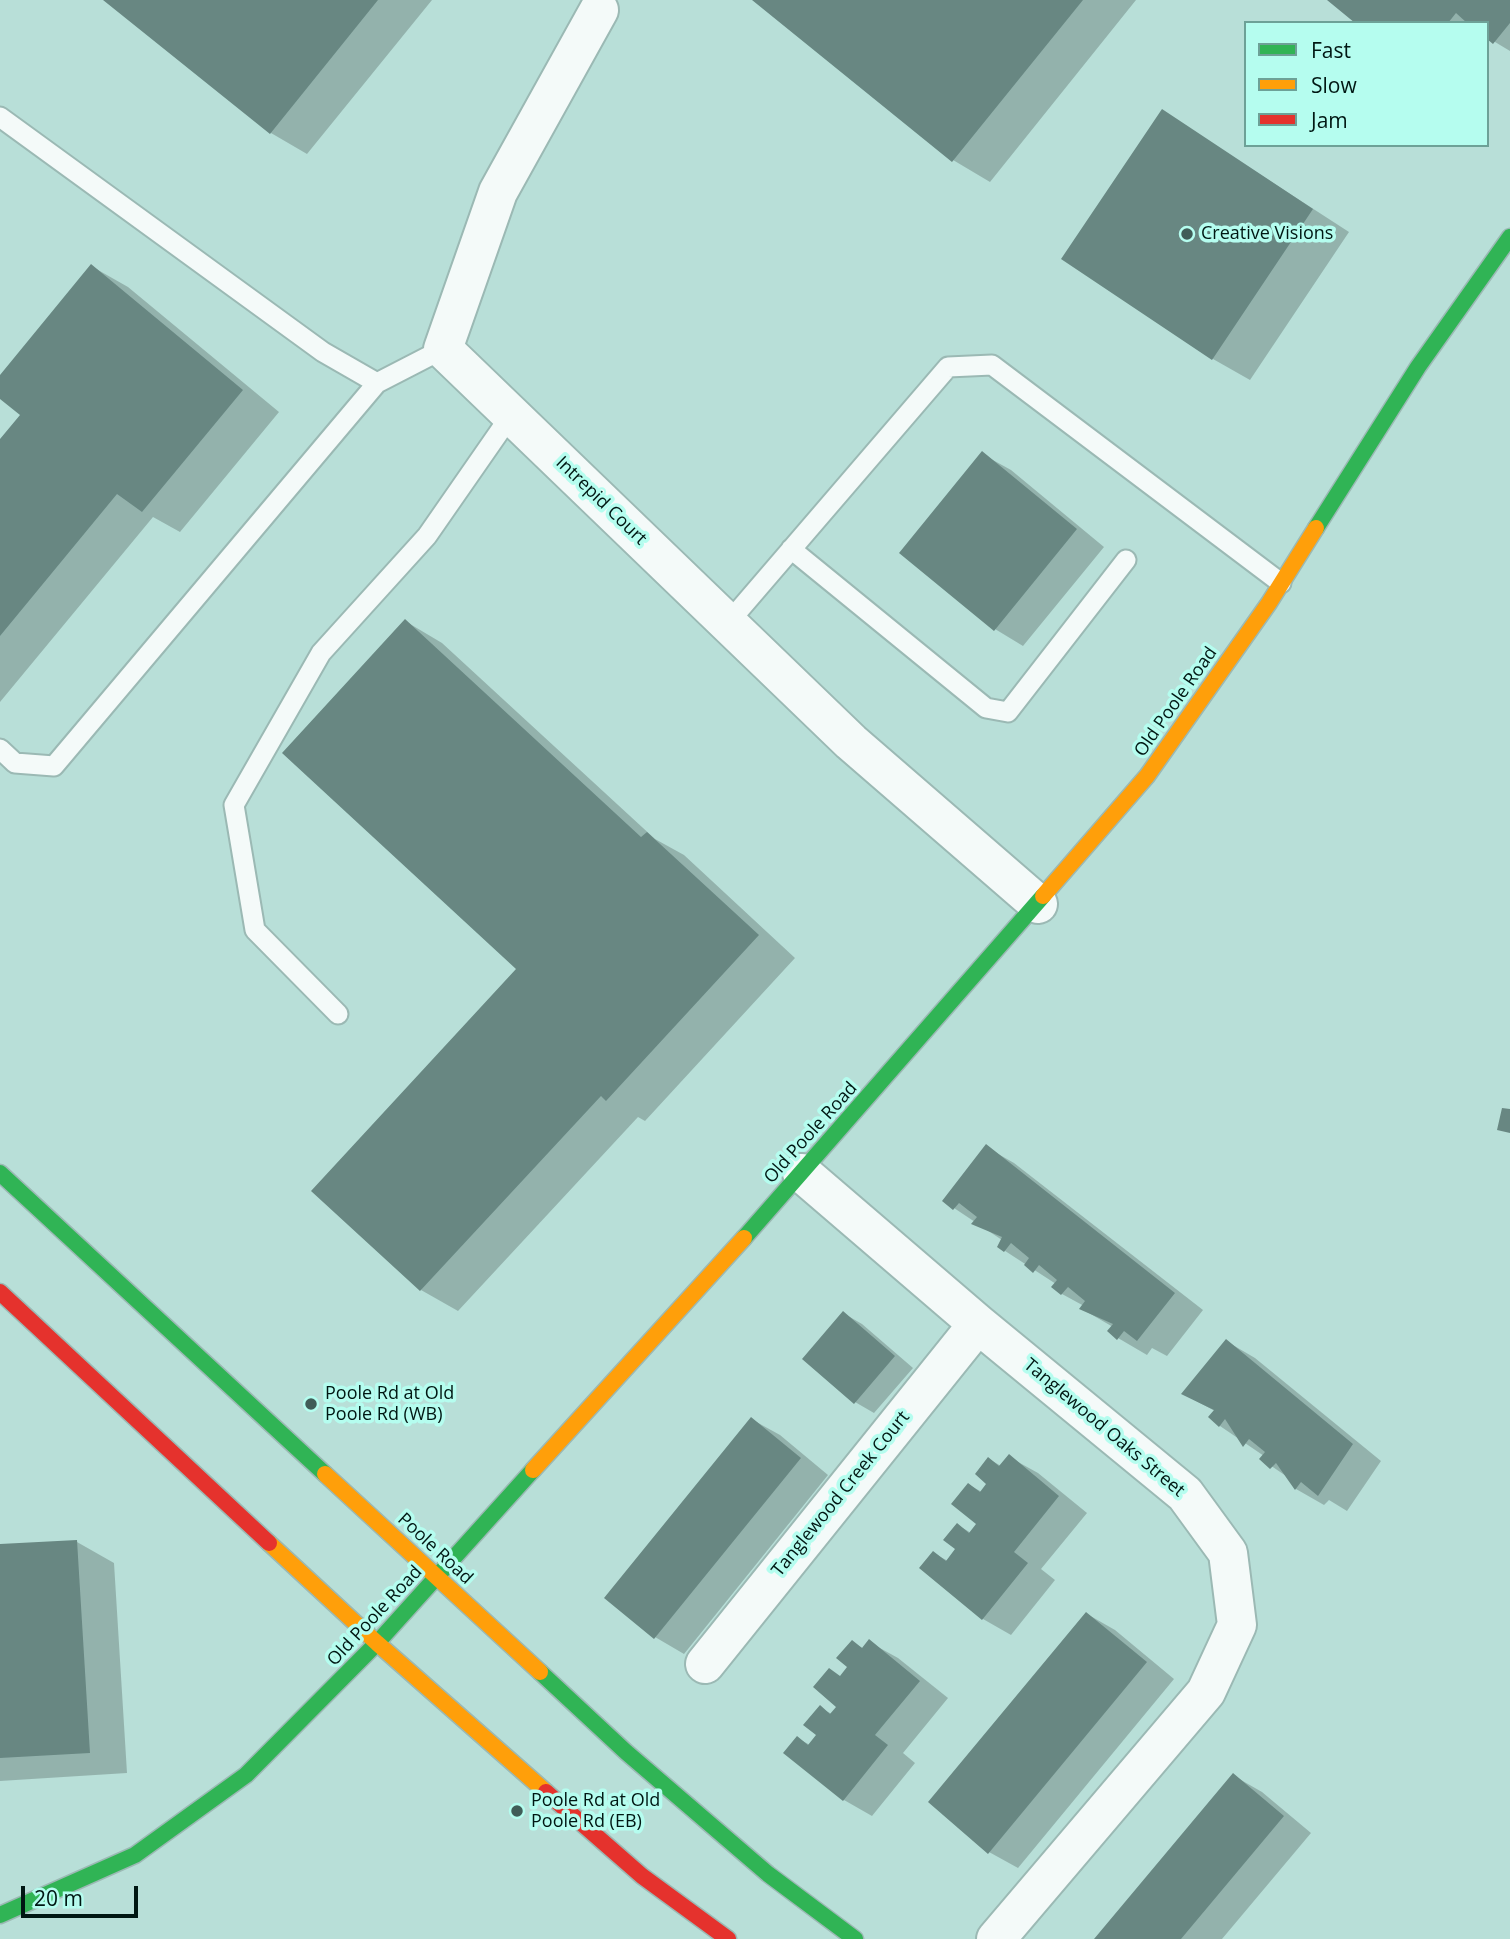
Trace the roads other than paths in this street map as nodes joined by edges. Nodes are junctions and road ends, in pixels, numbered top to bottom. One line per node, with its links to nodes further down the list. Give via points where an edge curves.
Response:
1 (603, 5): 4 (street, via 498,192)
2 (0, 117): 5 (lane, via 323,352)
3 (1508, 245): 9 (street, Old Poole Road, via 1418,367)
4 (443, 349): 5 (lane); 6 (street, Intrepid Court)
5 (377, 383): 11 (lane, via 54,766 15,763)
6 (510, 415): 10 (street, Intrepid Court); 13 (lane, via 427,536 321,653 234,805 255,930)
7 (791, 549): 8 (lane, via 986,708 1008,712); 9 (lane, via 948,367 992,365); 10 (lane)
8 (1126, 560)
9 (1282, 583): 12 (street, Old Poole Road, via 1147,776)
10 (728, 623): 12 (street, Intrepid Court, via 851,742)
11 (0, 750)
12 (1038, 904): 14 (street, Old Poole Road)
13 (338, 1014)
14 (802, 1173): 17 (street, Tanglewood Oaks Street); 18 (street, Old Poole Road)
15 (0, 1174): 18 (street, Poole Road)
16 (0, 1292): 19 (street)
17 (978, 1324): 20 (street, Tanglewood Creek Court); 24 (street, Tanglewood Oaks Street, via 1185,1494 1228,1553 1237,1625 1206,1692)
18 (437, 1577): 19 (street, Old Poole Road); 23 (street, Poole Road, via 626,1752 768,1874)
19 (377, 1643): 21 (street, Old Poole Road, via 246,1774 135,1856); 22 (street, via 642,1876)
20 (705, 1664)
21 (0, 1915)
22 (728, 1939)
23 (855, 1939)
24 (996, 1939)

